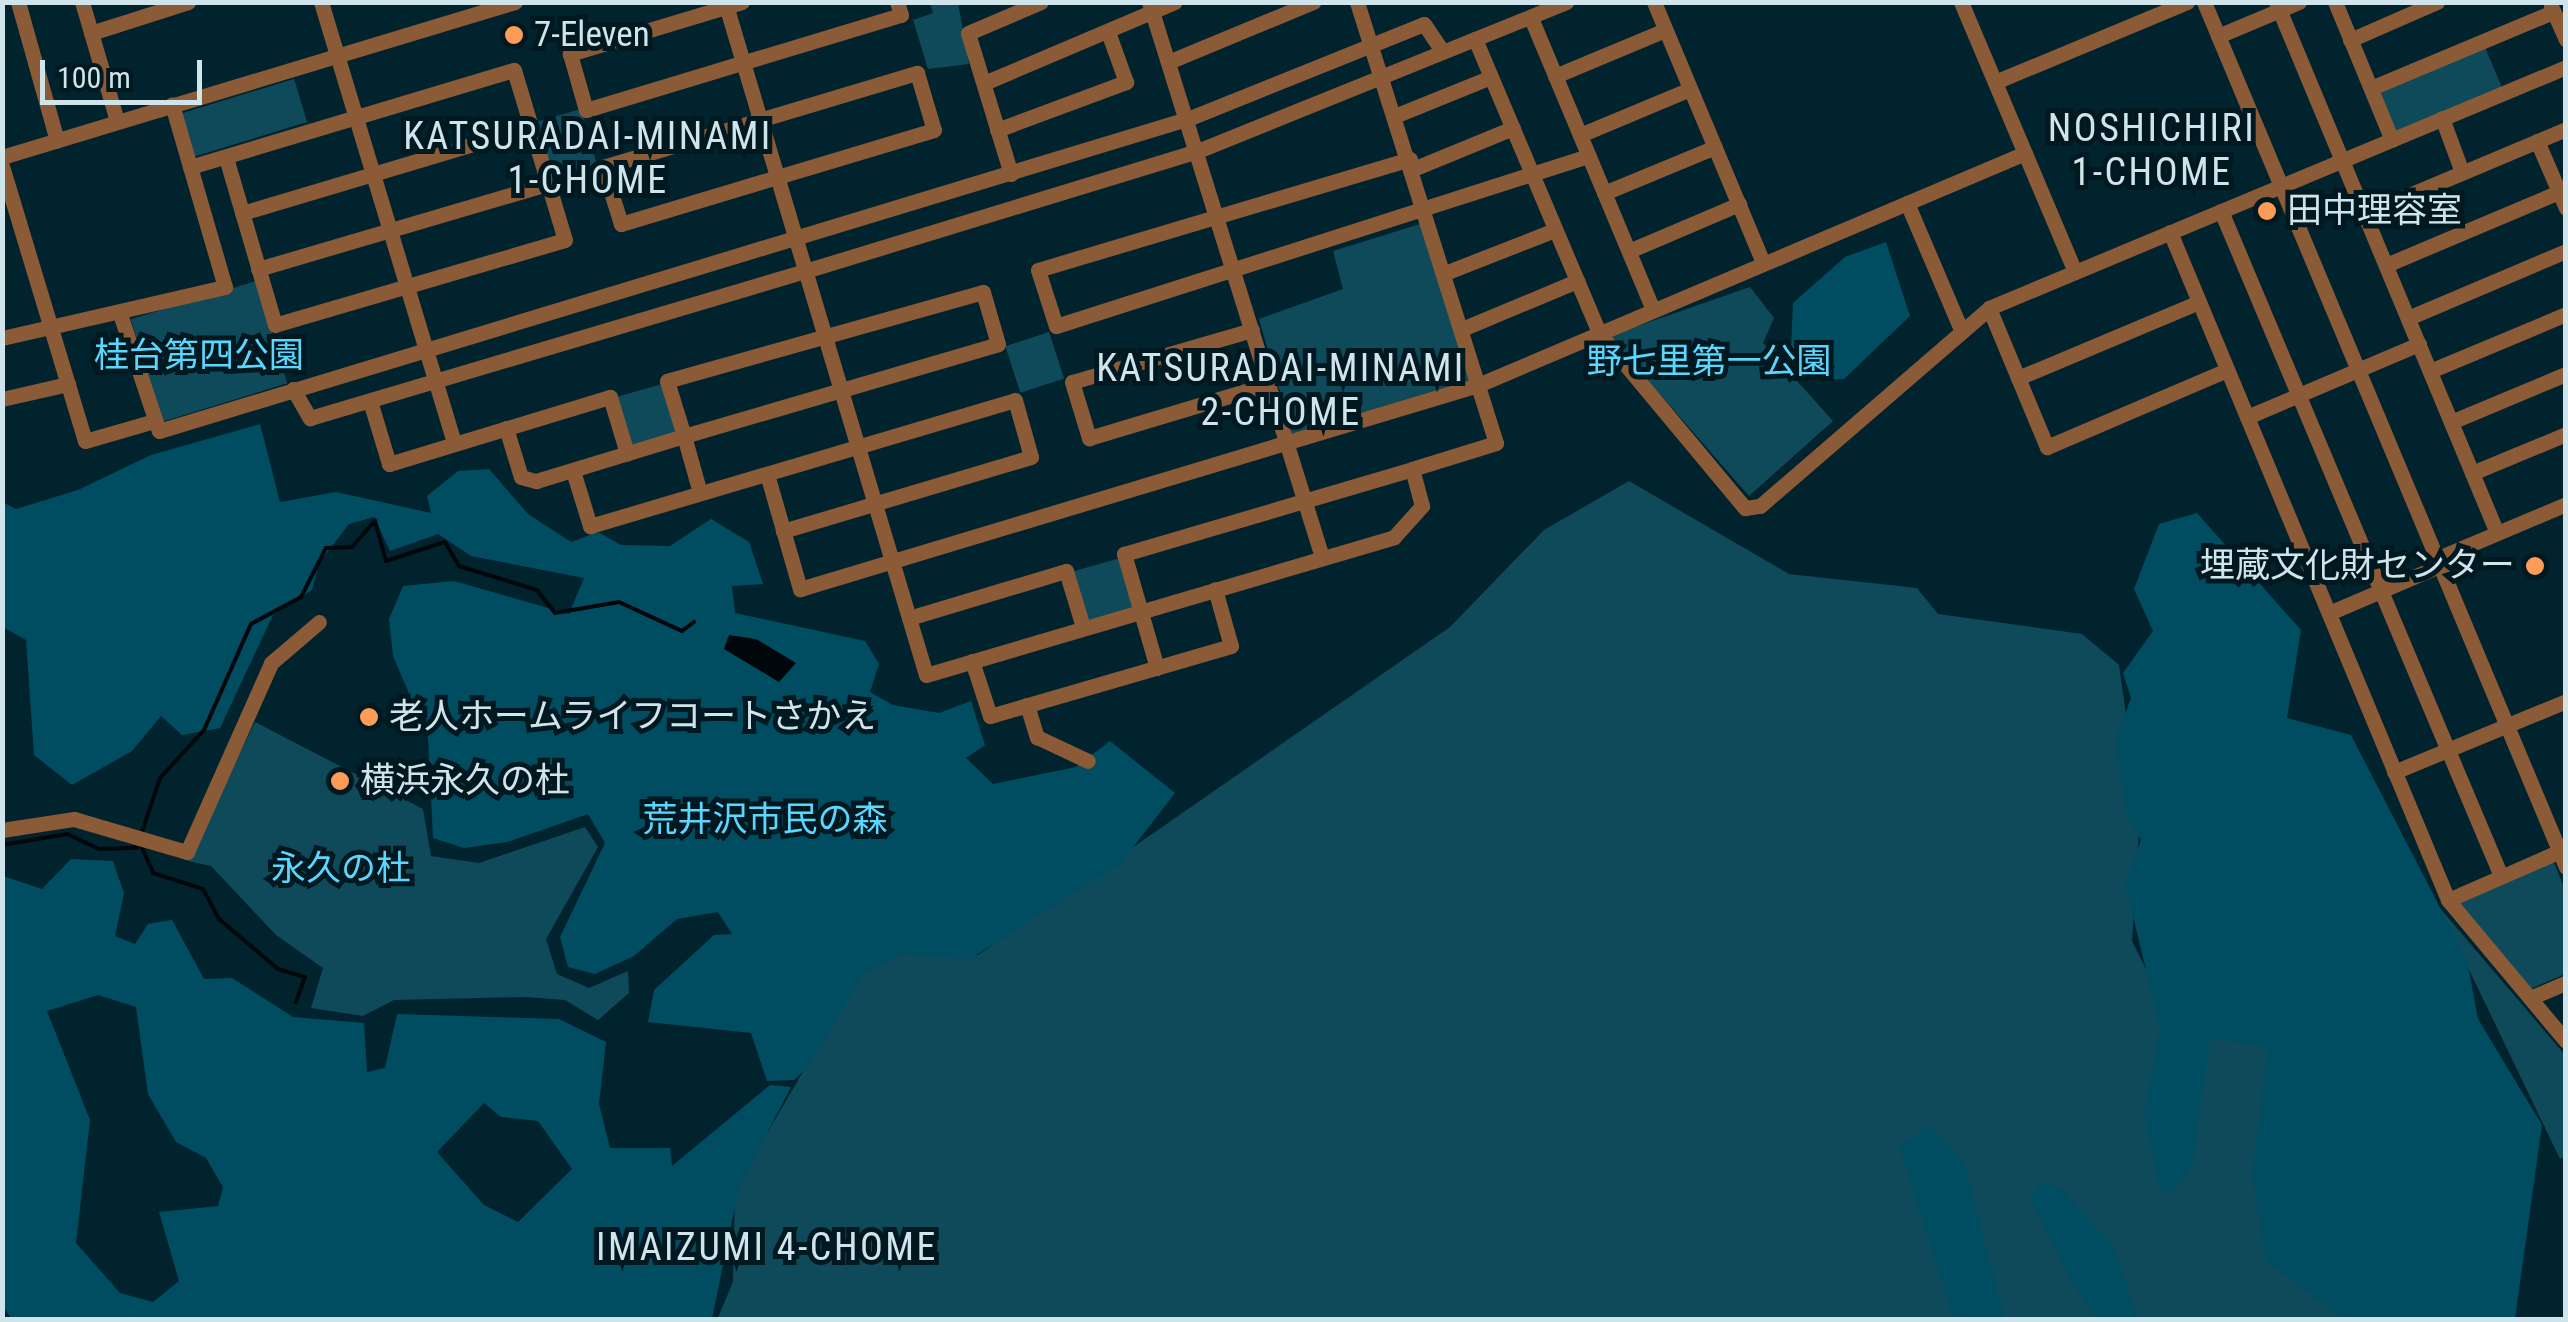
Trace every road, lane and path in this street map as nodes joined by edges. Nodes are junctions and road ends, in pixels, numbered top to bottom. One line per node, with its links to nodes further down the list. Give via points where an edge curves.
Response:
1 (18, 2): 57 (street)
2 (82, 2): 26 (street)
3 (188, 2): 26 (street)
4 (321, 2): 33 (street)
5 (515, 2): 33 (street)
6 (897, 2): 35 (street, via 901,15)
7 (1041, 2): 41 (street, via 968,33)
8 (1175, 2): 21 (street)
9 (1313, 2): 34 (street)
10 (1357, 2): 31 (street)
11 (1566, 2): 23 (street)
12 (1654, 2): 24 (street)
13 (1961, 2): 40 (street)
14 (2187, 2): 40 (street)
15 (2204, 2): 27 (street)
16 (2299, 2): 20 (street)
17 (2335, 2): 29 (street)
18 (2437, 2): 29 (street)
19 (731, 4): 35 (street); 35 (street, via 570,54 584,105)
20 (2278, 6): 27 (street); 65 (street)
21 (1151, 7): 25 (street); 34 (street)
22 (2551, 7): 30 (street); 42 (street)
23 (1531, 18): 28 (street); 38 (street)
24 (1666, 30): 38 (street); 43 (street)
25 (1108, 32): 41 (street); 54 (street, via 1126,82)
26 (91, 33): 50 (street)
27 (2218, 36): 75 (street)
28 (1475, 39): 32 (street); 39 (street)
29 (2350, 40): 42 (street)
30 (2566, 40)
31 (1374, 46): 32 (street, via 1424,24); 37 (street); 47 (street)
32 (1442, 51): 37 (street)
33 (338, 56): 44 (street); 46 (street)
34 (1174, 60): 47 (street)
35 (744, 64): 49 (street)
36 (2566, 67): 48 (street)
37 (1386, 76): 45 (street); 60 (street)
38 (1555, 76): 55 (street)
39 (1491, 77): 45 (street); 52 (street)
40 (1995, 82): 61 (street)
41 (984, 83): 54 (street)
42 (2370, 88): 56 (street)
43 (1690, 89): 55 (street); 59 (street)
44 (172, 105): 50 (street); 68 (street)
45 (1398, 115): 66 (street)
46 (356, 116): 51 (street, via 514,70); 64 (street); 70 (street)
47 (1190, 118): 60 (street); 71 (street)
48 (2442, 118): 56 (street); 69 (street)
49 (760, 120): 72 (street); 72 (street, via 918,74 934,130); 72 (street, via 603,167 621,224)
50 (116, 121): 57 (street)
51 (530, 127): 70 (street); 74 (street)
52 (1513, 128): 66 (street); 73 (street)
53 (2566, 129): 58 (street)
54 (997, 130): 71 (street)
55 (1580, 136): 62 (street)
56 (2392, 140): 65 (street)
57 (56, 141): 63 (street)
58 (2537, 141): 69 (street); 76 (street)
59 (1715, 147): 77 (street); 79 (street)
60 (1200, 150): 85 (street); 95 (street)
61 (2025, 153): 78 (street); 97 (street)
62 (1588, 156): 73 (street); 77 (street)
63 (2, 157)
64 (226, 157): 68 (street); 82 (street)
65 (2342, 160): 75 (street); 84 (street)
66 (1412, 164): 83 (street); 85 (street)
67 (2, 166): 107 (street)
68 (190, 167): 105 (street, via 224,287)
69 (2462, 172): 84 (street)
70 (371, 174): 82 (street); 87 (street)
71 (1011, 174): 89 (street)
72 (777, 176): 89 (street)
73 (1534, 179): 83 (street); 86 (street)
74 (546, 184): 87 (street); 100 (street, via 564,240)
75 (2281, 186): 81 (street); 117 (street)
76 (2559, 192): 80 (street); 93 (street)
77 (1604, 193): 90 (street)
78 (1906, 203): 92 (street); 110 (street)
79 (1739, 204): 90 (street); 92 (street)
80 (2566, 208)
81 (2221, 211): 88 (street); 127 (street)
82 (242, 213): 94 (street)
83 (1427, 214): 96 (street); 98 (street)
84 (2364, 214): 93 (street)
85 (1219, 217): 96 (street); 96 (street, via 1038,270 1056,326)
86 (1556, 230): 98 (street); 99 (street)
87 (389, 231): 94 (street); 100 (street)
88 (2170, 232): 97 (street); 101 (street)
89 (796, 239): 95 (street); 115 (street)
90 (1629, 251): 103 (street)
91 (2566, 251): 106 (street)
92 (1763, 264): 103 (street)
93 (2386, 264): 106 (street)
94 (258, 269): 100 (street, via 275,325)
95 (805, 271): 111 (street); 121 (street)
96 (1237, 272): 109 (street)
97 (2075, 272): 102 (street)
98 (1445, 273): 108 (street)
99 (1577, 281): 108 (street); 112 (street)
100 (406, 288): 115 (street)
101 (2199, 302): 116 (street); 120 (street)
102 (1988, 308): 110 (street); 120 (street)
103 (1653, 310): 112 (street)
104 (2566, 314): 118 (street)
105 (121, 317): 107 (street); 131 (street)
106 (2408, 318): 114 (street)
107 (52, 329): 113 (street); 122 (street)
108 (1462, 329): 124 (street)
109 (1252, 330): 123 (street); 123 (street, via 1072,382 1083,420 1089,438)
110 (1962, 332): 112 (street, via 1760,506 1745,508)
111 (824, 333): 126 (street); 126 (street, via 983,292 998,344); 135 (street, via 668,381)
112 (1599, 333): 124 (street)
113 (2, 338)
114 (2419, 344): 117 (street); 118 (street)
115 (424, 348): 121 (street); 125 (street)
116 (2228, 370): 120 (street, via 2047,446); 130 (street)
117 (2358, 370): 127 (street); 152 (street)
118 (2430, 371): 132 (street)
119 (2566, 374): 132 (street)
120 (2018, 378)
121 (435, 381): 129 (street); 136 (street)
122 (68, 384): 128 (street); 131 (street, via 85,441)
123 (1269, 384): 137 (street)
124 (1478, 385): 137 (street); 140 (street, via 1496,443)
125 (294, 389): 129 (street, via 310,418); 131 (street, via 159,430)
126 (840, 390): 135 (street); 138 (street)
127 (2298, 395): 130 (street); 154 (street)
128 (2, 399)
129 (370, 401): 136 (street, via 389,464)
130 (2247, 417): 156 (street)
131 (151, 422)
132 (2451, 422): 142 (street)
133 (506, 428): 136 (street); 139 (street, via 610,397); 141 (street, via 521,478)
134 (2566, 434): 142 (street)
135 (684, 436): 139 (street); 144 (street)
136 (454, 443)
137 (1286, 443): 145 (street); 151 (street)
138 (858, 446): 143 (street); 146 (street); 146 (street, via 1015,400 1031,458)
139 (627, 454): 141 (street)
140 (1412, 469): 145 (street); 150 (street, via 1422,506 1394,537)
141 (573, 470): 144 (street, via 590,526)
142 (2472, 473): 149 (street)
143 (766, 474): 144 (street); 148 (street)
144 (700, 493)
145 (1304, 500): 150 (street); 155 (street, via 1124,554)
146 (874, 502): 148 (street); 151 (street)
147 (2566, 504): 149 (street)
148 (783, 530): 151 (street, via 800,589)
149 (2497, 533): 152 (street)
150 (1322, 557): 153 (street)
151 (892, 561): 157 (street)
152 (2438, 562): 154 (street); 164 (street)
153 (1214, 589): 155 (street); 161 (street, via 1231,646)
154 (2381, 591): 156 (street); 165 (street)
155 (1138, 611): 159 (street); 161 (street)
156 (2329, 613): 167 (street)
157 (909, 618): 159 (street, via 1066,571); 160 (street, via 926,675)
158 (319, 622): 168 (street, via 271,663 187,852 74,819)
159 (1083, 627): 160 (street)
160 (972, 661): 163 (street, via 990,716)
161 (1156, 668): 163 (street)
162 (2566, 700): 164 (street)
163 (1027, 705): 166 (street, via 1037,737)
164 (2508, 725): 165 (street); 169 (street)
165 (2447, 750): 167 (street); 170 (street)
166 (1088, 761)
167 (2394, 772): 171 (street)
168 (2, 830)
169 (2563, 859): 170 (street)
170 (2501, 876): 171 (street)
171 (2448, 900): 173 (street)
172 (2566, 983): 173 (street)
173 (2530, 998): 174 (street)
174 (2566, 1040)

